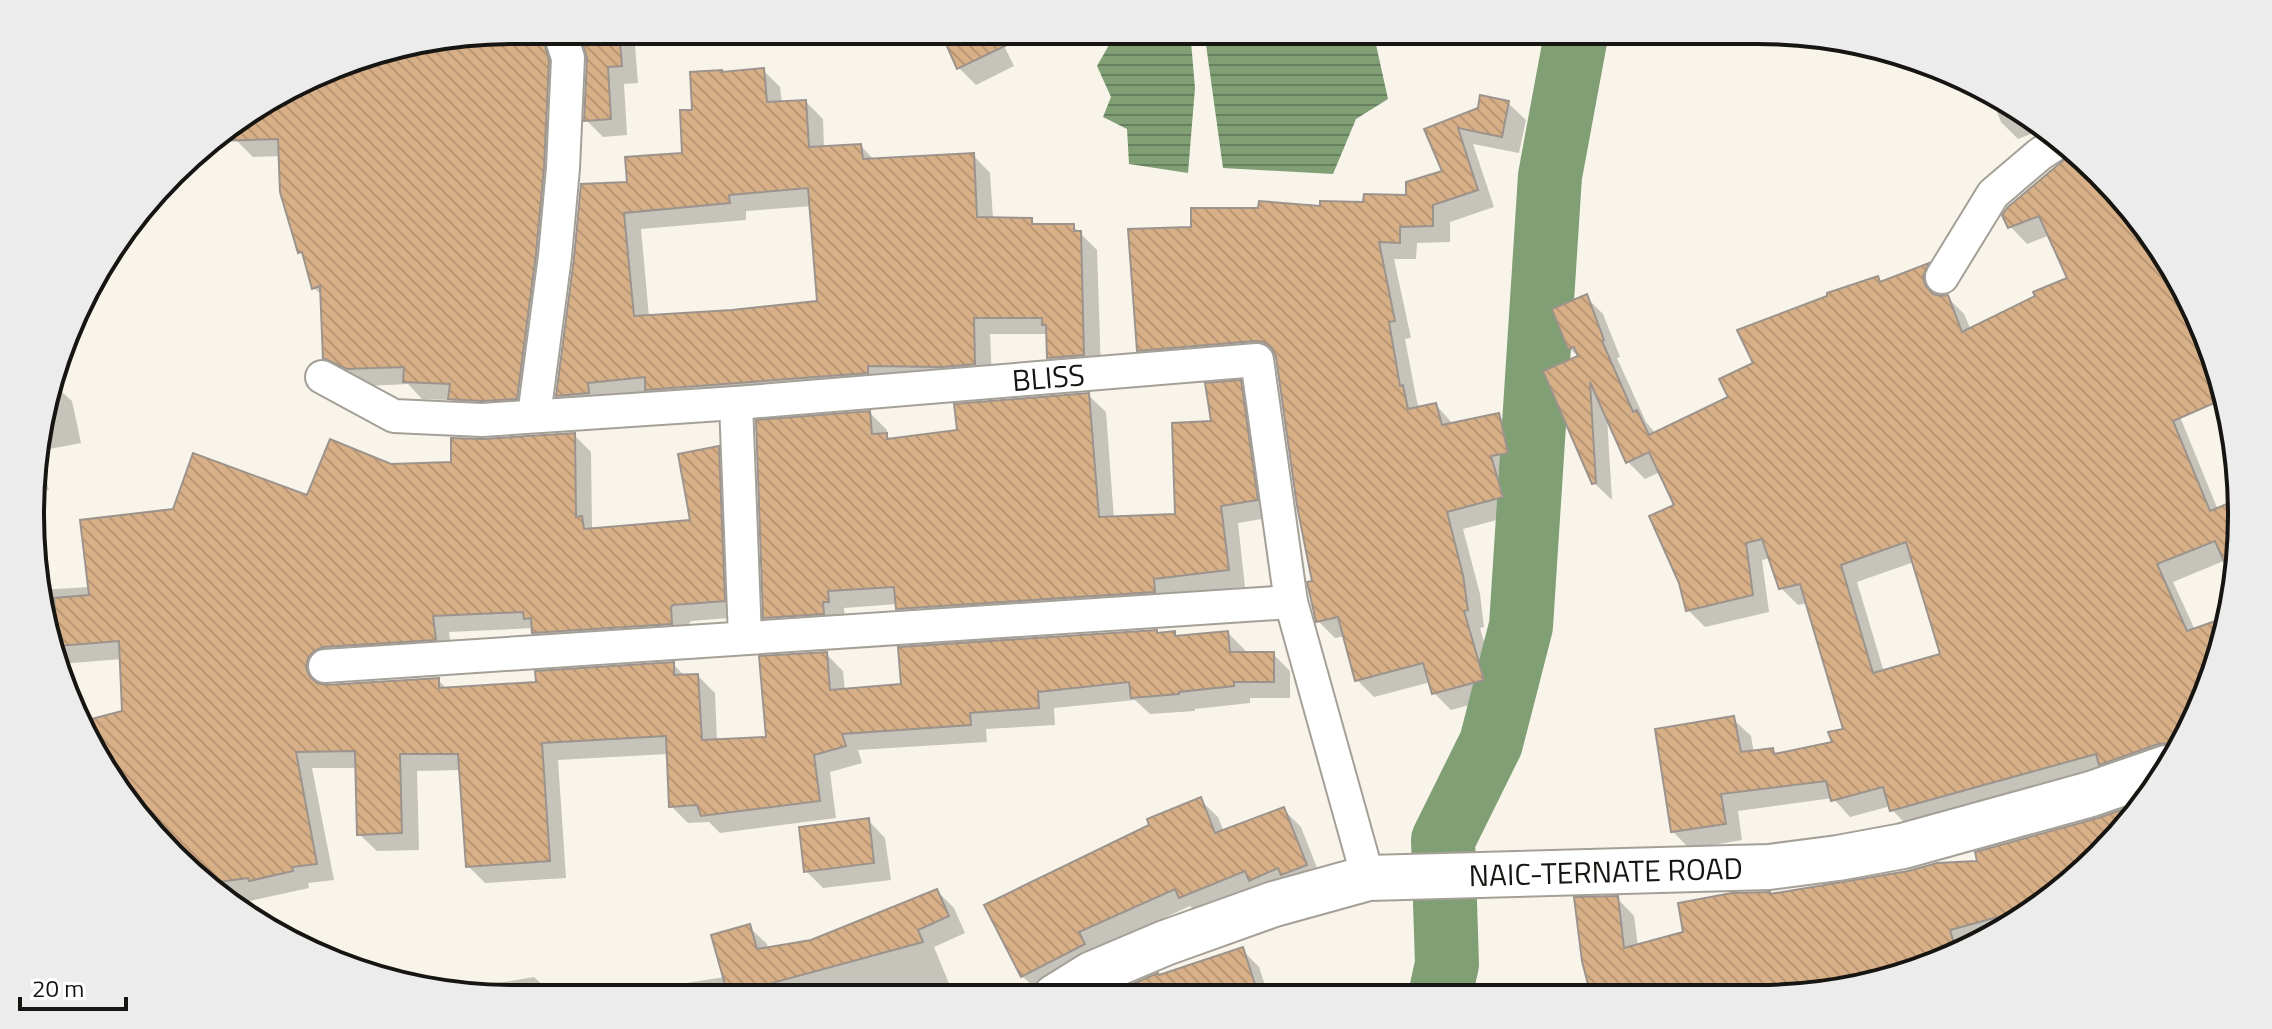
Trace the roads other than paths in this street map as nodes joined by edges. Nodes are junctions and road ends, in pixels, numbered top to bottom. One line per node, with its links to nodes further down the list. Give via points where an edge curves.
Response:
1 (564, 44): 6 (street, via 568,58 563,168)
2 (2051, 147): 3 (street, via 1993,194)
3 (1942, 277)
4 (322, 377): 6 (street, BLISS, via 394,416)
5 (736, 403): 6 (street, BLISS); 7 (street, BLISS, via 1257,360); 8 (street)
6 (534, 416)
7 (1291, 602): 8 (street); 11 (street, BLISS)
8 (745, 638): 9 (street)
9 (325, 666)
10 (2151, 773): 11 (main road, NAIC-TERNATE ROAD, via 1903,846 1838,858 1769,867)
11 (1368, 878): 12 (main road, NAIC-TERNATE ROAD, via 1165,943)
12 (1074, 985)

